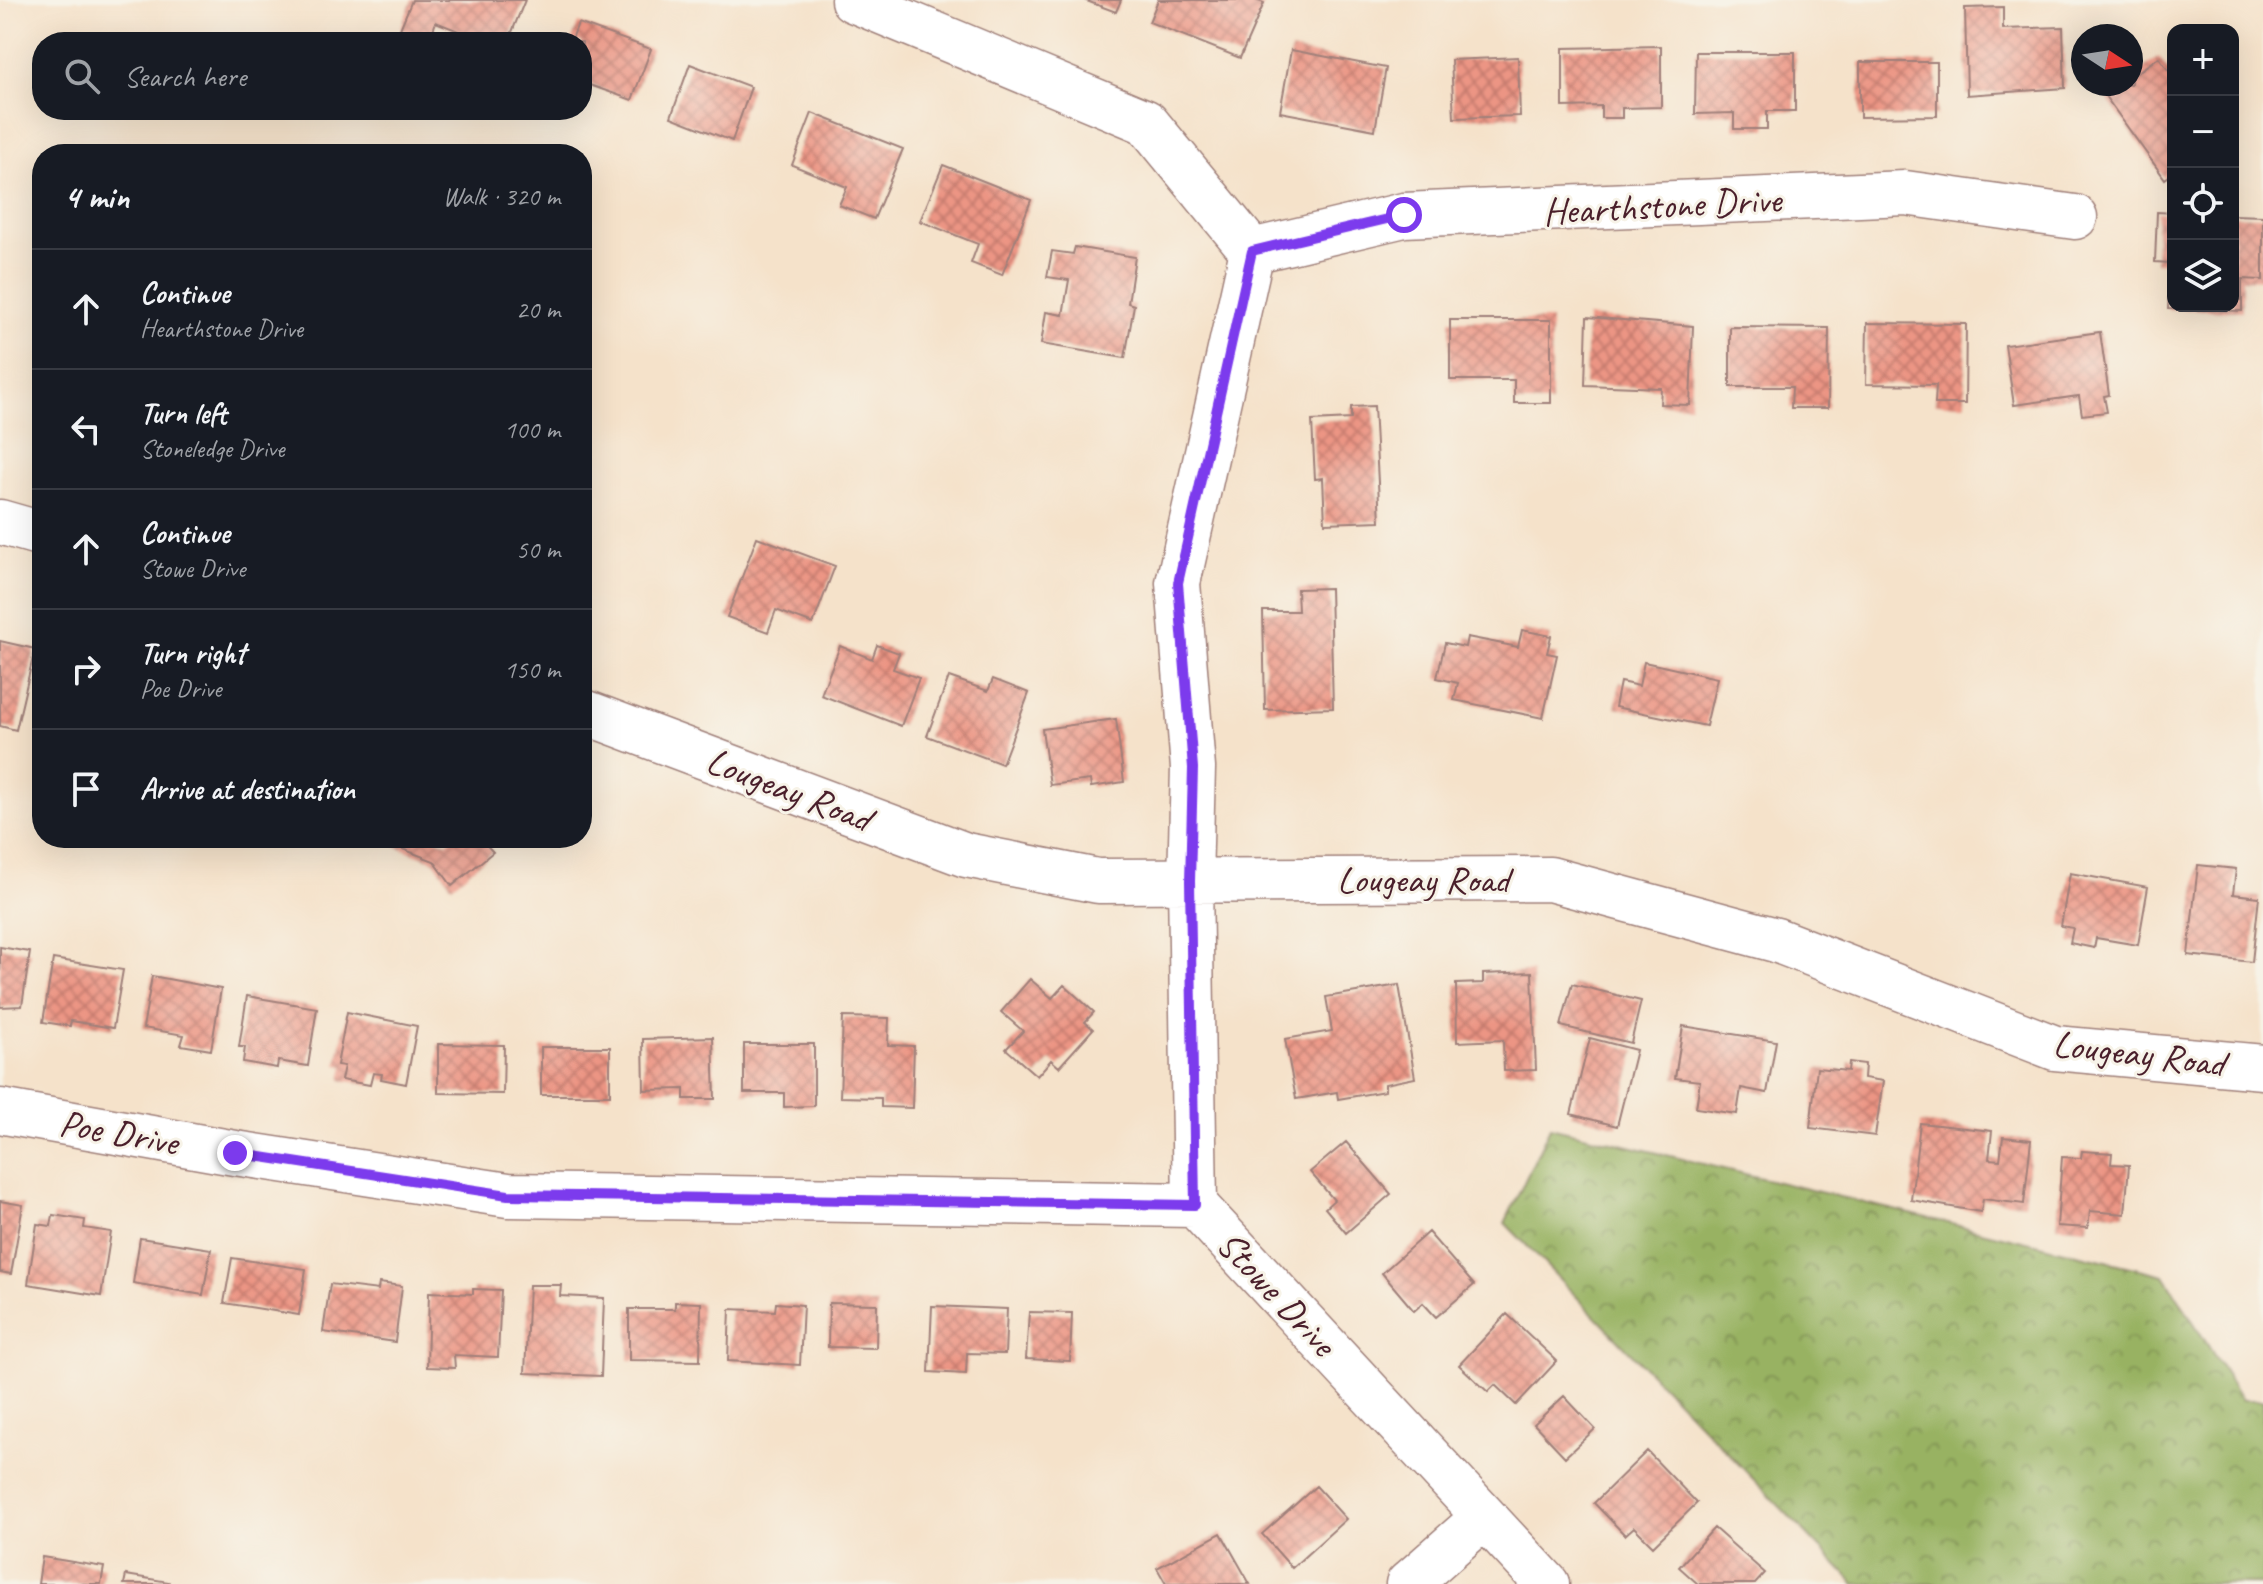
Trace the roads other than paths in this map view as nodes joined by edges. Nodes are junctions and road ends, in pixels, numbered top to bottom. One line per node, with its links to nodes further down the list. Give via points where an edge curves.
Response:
1 (853, 0): 3 (street, via 1146,122)
2 (2075, 217): 3 (street, Hearthstone Drive, via 1905,193 1404,215)
3 (1252, 251): 7 (street, Stowe Drive, via 1178,583 1193,768)
4 (0, 522): 5 (street)
5 (32, 531)
6 (592, 715): 7 (street, Lougeay Road, via 966,855 1098,881)
7 (1190, 881): 8 (street, Lougeay Road, via 1550,879 1776,940 2055,1048); 10 (street, Stowe Drive)
8 (2263, 1067)
9 (0, 1111): 10 (street, Poe Drive, via 508,1195)
10 (1195, 1205): 11 (street, Stowe Drive)
11 (1484, 1517): 12 (street); 13 (street, Stowe Drive)
12 (1408, 1584)
13 (1547, 1584)

